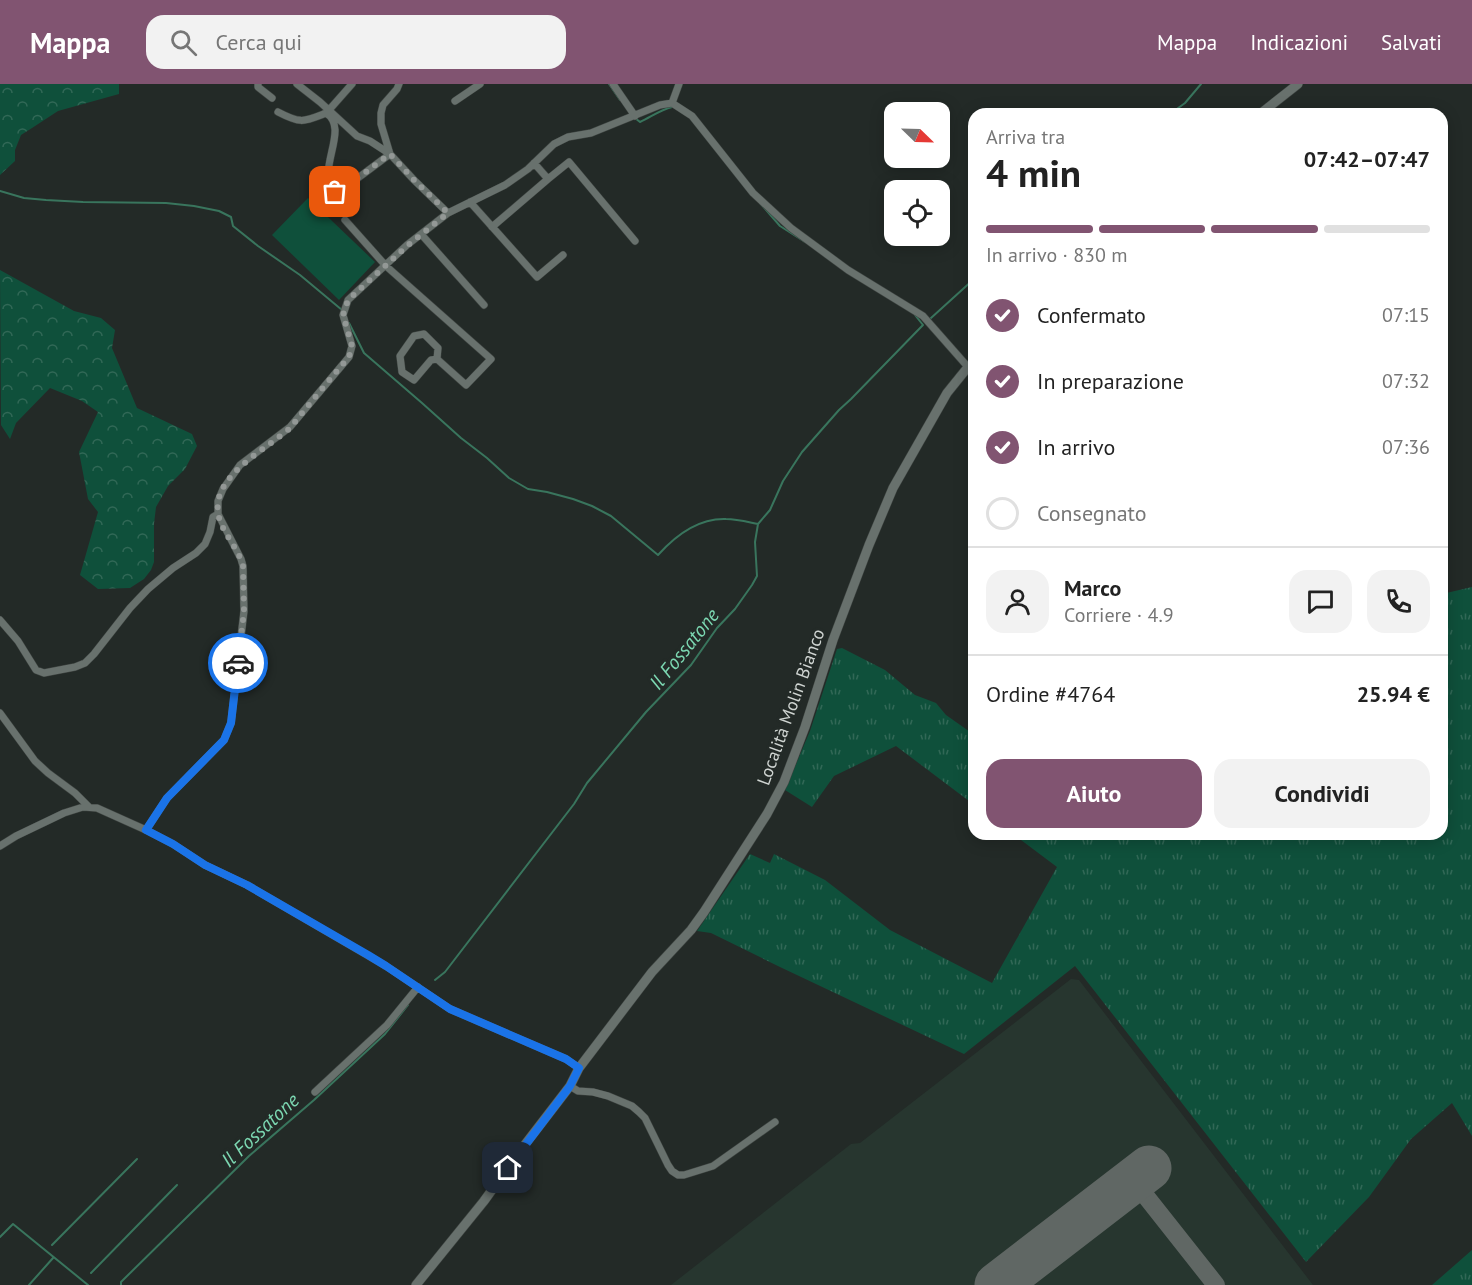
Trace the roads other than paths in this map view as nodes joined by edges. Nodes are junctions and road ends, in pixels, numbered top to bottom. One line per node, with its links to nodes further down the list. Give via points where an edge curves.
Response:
1 (258, 84): 10 (street)
2 (297, 84): 14 (street)
3 (352, 84): 14 (street)
4 (358, 84): 14 (street)
5 (399, 84): 17 (street, via 381,113)
6 (480, 84): 11 (street)
7 (613, 84): 16 (street)
8 (679, 84): 12 (street)
9 (1298, 84): 13 (street)
10 (272, 98)
11 (455, 101)
12 (672, 103): 16 (street); 30 (street, via 692,116 753,193 790,228 848,270 923,316)
13 (1268, 108)
14 (332, 109): 17 (street, via 357,136)
15 (278, 112): 17 (street, via 304,122 326,113 333,117 336,126 328,178 335,192)
16 (635, 116): 18 (street, via 591,133 568,137)
17 (390, 154): 21 (street)
18 (534, 163): 19 (street); 20 (street, via 505,185)
19 (548, 179): 23 (street); 25 (street, via 569,162)
20 (470, 202): 21 (street); 23 (street)
21 (448, 213): 24 (street)
22 (345, 220): 27 (street)
23 (492, 227): 26 (street, via 537,277)
24 (421, 234): 27 (street); 28 (street)
25 (635, 241)
26 (563, 255)
27 (386, 266): 29 (street, via 491,359 466,385); 32 (street, via 348,300 343,315 352,346 349,357 290,427 240,465 223,489)
28 (484, 305)
29 (437, 359): 29 (street, via 438,348 424,334 414,336 400,356 402,372 414,380 431,360)
30 (968, 362)
31 (968, 368): 39 (street, Località Molin Bianco, via 947,393 894,488 833,640 784,782 767,814 691,930 652,972)
32 (218, 514): 33 (street, via 213,517 205,544 148,589 86,663 44,673 36,670); 36 (street, via 243,566 244,611 231,723 224,740 167,798)
33 (0, 620)
34 (0, 713): 35 (street, via 35,761)
35 (89, 807): 36 (street); 37 (street, via 64,813)
36 (146, 830): 38 (street)
37 (0, 846)
38 (418, 987): 39 (street, via 450,1009); 41 (street, via 387,1025)
39 (579, 1068): 40 (street, Località Molin Bianco)
40 (570, 1086): 42 (street, via 632,1106 645,1118 668,1165 678,1175 713,1166); 43 (street, Località Molin Bianco)
41 (315, 1092)
42 (775, 1122)
43 (416, 1285)

